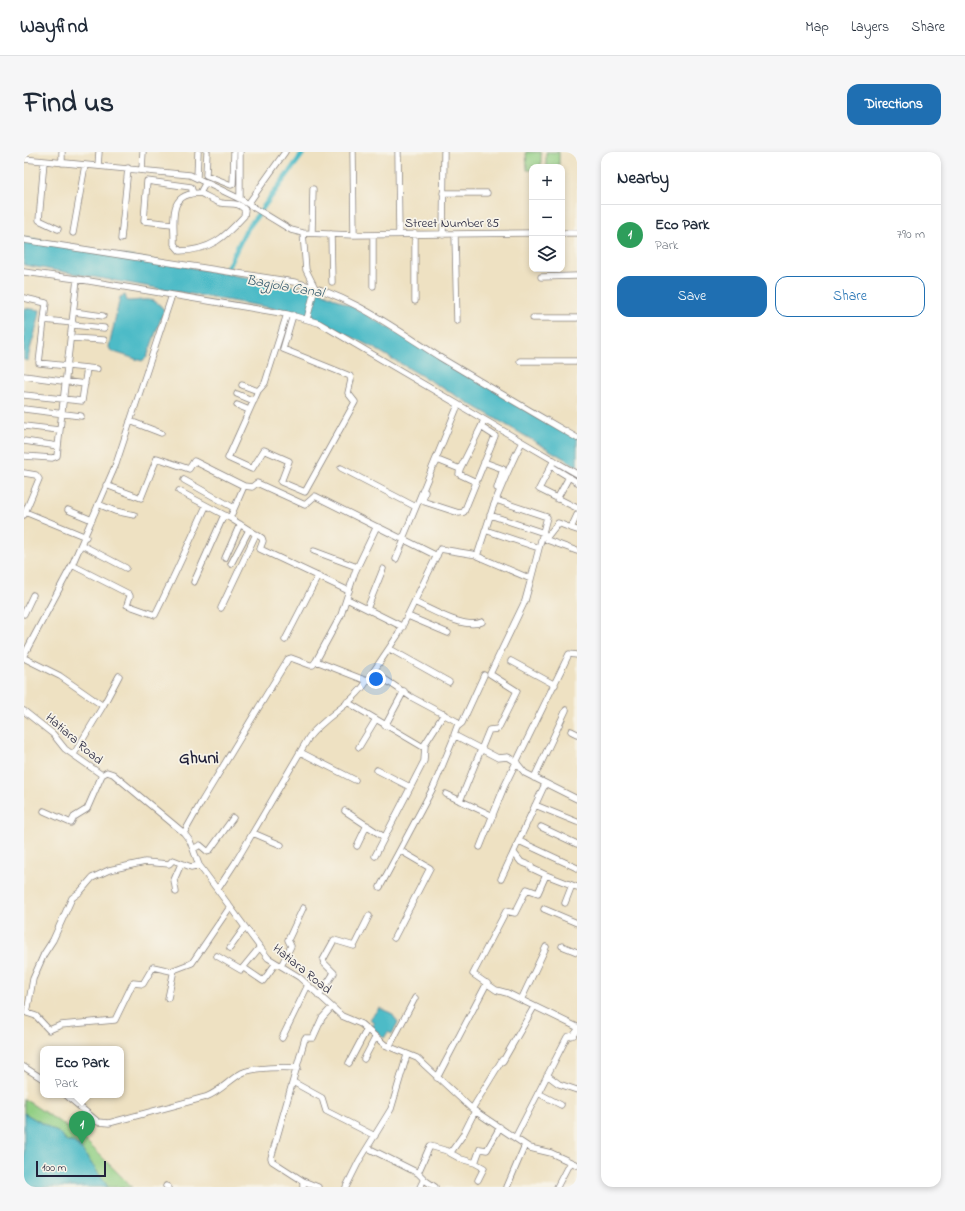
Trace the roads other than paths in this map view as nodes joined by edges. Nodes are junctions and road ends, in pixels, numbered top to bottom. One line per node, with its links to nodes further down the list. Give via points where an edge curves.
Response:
1 (24, 152): 13 (street)
2 (62, 152): 16 (street)
3 (99, 152): 18 (street)
4 (143, 152): 20 (street)
5 (198, 152): 21 (street)
6 (207, 152): 7 (street, via 206,175 232,185)
7 (234, 152)
8 (240, 152): 28 (street)
9 (285, 152): 29 (street)
10 (353, 152): 41 (street)
11 (398, 152): 39 (street)
12 (444, 152): 26 (street)
13 (24, 155)
14 (24, 159): 15 (street, Street Number 85)
15 (44, 161): 16 (street, Street Number 85); 31 (street, via 39,220)
16 (62, 163): 17 (street, Street Number 85)
17 (85, 165): 18 (street, Street Number 85); 32 (street)
18 (98, 166): 19 (street, Street Number 85)
19 (128, 168): 20 (street, Street Number 85); 45 (street)
20 (142, 169): 21 (street, Street Number 85)
21 (197, 177): 22 (street, Street Number 85); 24 (street)
22 (206, 182): 25 (street); 28 (street, Street Number 85)
23 (313, 189): 37 (street)
24 (192, 190): 25 (street); 30 (street, via 177,204); 30 (street, via 147,182 144,221)
25 (200, 193): 28 (street, via 222,203)
26 (443, 193): 27 (street); 43 (street)
27 (487, 193)
28 (240, 201): 29 (street, Street Number 85); 30 (street, via 245,210 244,216 215,244 198,251 180,251 175,247)
29 (250, 206): 33 (street, Street Number 85, via 291,230)
30 (172, 224)
31 (58, 229)
32 (73, 233)
33 (303, 233): 37 (street, Street Number 85); 53 (street, via 306,270)
34 (529, 233): 44 (street, Street Number 85)
35 (565, 233): 36 (street)
36 (577, 233)
37 (312, 234): 38 (street, Street Number 85)
38 (331, 234): 41 (street, Street Number 85); 51 (street)
39 (400, 234): 40 (street, Street Number 85); 42 (street, Street Number 85)
40 (415, 234): 43 (street, Street Number 85); 56 (street)
41 (354, 235): 42 (street, Street Number 85)
42 (372, 235): 52 (street)
43 (443, 235): 44 (street, Street Number 85)
44 (455, 235): 64 (street)
45 (120, 239)
46 (24, 240): 53 (street, via 294,282)
47 (24, 272): 50 (street)
48 (577, 276): 49 (street)
49 (541, 277)
50 (77, 279): 54 (street); 57 (street)
51 (332, 282)
52 (373, 286)
53 (315, 289): 60 (street); 98 (street, via 356,304)
54 (172, 295): 58 (street); 91 (street)
55 (24, 298): 63 (street, via 46,303)
56 (415, 301)
57 (74, 312): 59 (street); 65 (street)
58 (290, 314): 60 (street); 69 (street)
59 (103, 316)
60 (307, 318): 85 (street, via 335,331)
61 (533, 318): 62 (street)
62 (577, 318)
63 (44, 320): 65 (street); 72 (street, via 40,363)
64 (457, 321)
65 (73, 324): 66 (street); 67 (street)
66 (104, 328)
67 (71, 338): 68 (street); 72 (street)
68 (104, 340)
69 (280, 348): 79 (street, via 265,383); 87 (street, via 352,378 348,394 355,404 306,492 281,482 289,461 271,453 264,451 252,469 228,458)
70 (520, 361): 71 (street)
71 (577, 361)
72 (68, 366): 73 (street); 76 (street)
73 (87, 368): 74 (street); 77 (street)
74 (97, 369)
75 (24, 376): 76 (street)
76 (66, 382): 77 (street); 82 (street)
77 (85, 384): 82 (street, via 83,400)
78 (242, 385): 79 (street)
79 (258, 391): 83 (street)
80 (237, 394): 83 (street)
81 (24, 395): 82 (street)
82 (63, 399): 88 (street)
83 (254, 401): 87 (street)
84 (237, 405): 87 (street)
85 (458, 405): 90 (street); 122 (street)
86 (24, 410): 88 (street)
87 (249, 410)
88 (62, 414): 89 (street); 95 (street)
89 (82, 416)
90 (484, 420): 93 (street); 94 (street)
91 (130, 421): 96 (street); 114 (street)
92 (24, 426): 95 (street)
93 (481, 427): 97 (street); 107 (street)
94 (499, 429): 97 (street); 100 (street)
95 (59, 430): 101 (street)
96 (161, 433)
97 (495, 436): 104 (street)
98 (577, 438)
99 (24, 441): 101 (street)
100 (522, 442): 103 (street); 119 (street)
101 (58, 446): 102 (street, via 55,458)
102 (24, 456)
103 (554, 460): 105 (street); 109 (street)
104 (484, 462): 112 (street); 116 (street, via 503,469)
105 (551, 466): 110 (street); 118 (street, via 539,490)
106 (341, 468): 122 (street)
107 (460, 469): 112 (street, via 458,474); 112 (street, via 437,461 424,501 463,513)
108 (24, 473): 126 (street, via 36,476 39,480)
109 (577, 474)
110 (569, 477): 113 (street); 118 (street)
111 (184, 480): 123 (street)
112 (476, 482)
113 (577, 482)
114 (106, 485): 115 (street, via 142,498 159,458 189,469 194,461); 120 (street)
115 (244, 486): 123 (street); 133 (street, via 252,487 257,483 305,505 315,496)
116 (497, 488)
117 (179, 491): 121 (street)
118 (558, 499): 124 (street)
119 (496, 500): 127 (street); 137 (street, via 547,517)
120 (98, 504): 129 (street, via 115,512); 131 (street)
121 (206, 506): 130 (street); 150 (street, via 155,615 127,605 129,594)
122 (416, 507): 140 (street)
123 (234, 508): 130 (street)
124 (577, 508)
125 (68, 510): 131 (street)
126 (25, 514): 139 (street)
127 (490, 515): 136 (street); 137 (street)
128 (577, 515): 134 (street)
129 (134, 516)
130 (227, 517): 132 (street); 156 (street)
131 (92, 520): 139 (street)
132 (240, 524): 135 (street); 147 (street)
133 (377, 527): 140 (street); 151 (street)
134 (574, 529): 144 (street, via 558,523 547,540)
135 (249, 530): 138 (street); 149 (street)
136 (485, 530): 142 (street); 145 (street)
137 (544, 533): 142 (street)
138 (256, 534): 154 (street, via 263,540 260,549); 161 (street)
139 (86, 537): 141 (street)
140 (403, 539): 146 (street); 148 (street)
141 (82, 545): 150 (street); 152 (street)
142 (539, 548): 155 (street)
143 (314, 551): 151 (street)
144 (577, 551)
145 (477, 555): 146 (street, via 441,549); 155 (street, via 478,558)
146 (437, 556): 160 (street)
147 (225, 558)
148 (396, 559)
149 (231, 564)
150 (72, 565): 171 (street)
151 (357, 567): 157 (street)
152 (126, 568)
153 (383, 569): 162 (street)
154 (318, 576): 157 (street); 168 (street)
155 (530, 579): 192 (street, via 525,601 490,674 517,690 498,729 489,730)
156 (194, 582)
157 (349, 591): 159 (street)
158 (33, 595): 163 (street)
159 (347, 599): 162 (street); 172 (street, via 334,631)
160 (414, 602): 164 (street); 165 (street, via 461,623 476,625)
161 (221, 608)
162 (367, 609): 166 (street)
163 (24, 614)
164 (408, 616): 166 (street); 167 (street)
165 (482, 622)
166 (403, 627): 169 (street)
167 (448, 633)
168 (285, 640)
169 (390, 649): 174 (street); 178 (street)
170 (577, 655): 179 (street, via 569,653)
171 (24, 656): 182 (street, via 60,676)
172 (316, 661): 177 (street); 213 (street, via 310,665 288,659)
173 (511, 661): 179 (street)
174 (374, 672): 177 (street); 180 (street)
175 (484, 675): 188 (street, via 462,723)
176 (119, 676): 182 (street)
177 (367, 681): 181 (street)
178 (449, 682)
179 (555, 685): 195 (street)
180 (404, 691): 185 (street); 187 (street)
181 (347, 702): 186 (street); 193 (street, via 313,732)
182 (103, 706): 194 (street)
183 (566, 710): 198 (street)
184 (24, 711): 194 (street, Hatiara Road, via 53,734 65,749)
185 (444, 714): 188 (street, via 456,721); 190 (street)
186 (376, 719): 187 (street); 191 (street)
187 (385, 726): 190 (street, via 422,747)
188 (456, 728): 189 (street, via 453,734)
189 (455, 735): 192 (street); 222 (street, via 434,786)
190 (426, 746): 201 (street, via 424,761)
191 (359, 747)
192 (482, 749): 195 (street, via 498,758 508,758); 204 (street)
193 (300, 752): 199 (street); 214 (street)
194 (74, 754): 197 (street, Hatiara Road, via 93,771)
195 (516, 763): 198 (street); 208 (street)
196 (377, 770): 201 (street)
197 (102, 775): 207 (street, via 87,809 74,817 71,823); 213 (street, Hatiara Road, via 107,772 113,774)
198 (534, 778): 200 (street)
199 (355, 780)
200 (545, 784): 203 (street); 205 (street)
201 (410, 787): 215 (street)
202 (446, 794): 204 (street)
203 (577, 799)
204 (460, 801): 208 (street)
205 (536, 805): 210 (street); 216 (street)
206 (345, 811): 211 (street)
207 (44, 812)
208 (493, 816): 220 (street)
209 (233, 818): 221 (street, via 209,851 201,845)
210 (577, 822)
211 (367, 824): 215 (street); 219 (street)
212 (541, 827): 217 (street)
213 (184, 833): 221 (street, Hatiara Road)
214 (253, 833): 218 (street); 232 (street)
215 (384, 837): 224 (street)
216 (519, 841): 223 (street); 227 (street)
217 (577, 844)
218 (281, 845)
219 (357, 846)
220 (480, 847)
221 (193, 849): 226 (street, Hatiara Road)
222 (400, 850): 231 (street); 241 (street, via 430,868)
223 (514, 853): 228 (street, via 521,862); 229 (street)
224 (375, 856)
225 (181, 864): 226 (street, via 191,867); 233 (street, via 174,880); 250 (street, via 173,860 169,864 141,863 109,870 92,878 70,900 33,979 26,1013 36,1016 49,1030 60,1025 112,1021 116,1018 133,983 143,984 151,968)
226 (199, 865): 232 (street, Hatiara Road)
227 (577, 868)
228 (546, 875): 230 (street); 251 (street, via 538,892 527,889 516,913 507,910 505,912 473,973)
229 (501, 878)
230 (574, 886): 234 (street)
231 (380, 888)
232 (218, 889): 235 (street, Hatiara Road)
233 (176, 892)
234 (565, 903)
235 (230, 908): 240 (street, Hatiara Road); 250 (street, via 195,960)
236 (303, 908): 248 (street, via 288,940 291,946)
237 (544, 909): 239 (street)
238 (369, 916): 253 (street, via 354,946 334,940 323,960 334,973)
239 (577, 925)
240 (245, 927): 243 (street, Hatiara Road); 245 (street)
241 (394, 938)
242 (562, 946): 246 (street)
243 (260, 947): 248 (street, Hatiara Road, via 268,958); 249 (street)
244 (546, 947): 256 (street)
245 (230, 948)
246 (577, 952)
247 (217, 956): 249 (street, via 240,970)
248 (279, 964): 249 (street, via 264,981); 252 (street, Hatiara Road)
249 (244, 968)
250 (174, 970): 254 (street)
251 (487, 983): 256 (street, via 496,990); 272 (street)
252 (308, 985): 253 (street, Hatiara Road); 262 (street)
253 (319, 996): 257 (street, Hatiara Road)
254 (168, 998)
255 (415, 998): 264 (street)
256 (521, 1000): 258 (street)
257 (332, 1007): 260 (street, Hatiara Road, via 342,1016); 269 (street, via 322,1018 313,1038 305,1038)
258 (534, 1007): 259 (street); 278 (street)
259 (577, 1027)
260 (367, 1029): 263 (street, Hatiara Road); 267 (street)
261 (577, 1032): 270 (street, via 567,1037)
262 (282, 1038)
263 (375, 1038): 264 (street, Hatiara Road); 266 (street)
264 (389, 1047): 265 (street, Hatiara Road)
265 (407, 1054): 272 (street, Hatiara Road, via 423,1062); 280 (street, via 391,1109)
266 (364, 1060)
267 (349, 1063)
268 (24, 1068): 271 (street)
269 (298, 1068): 273 (street); 276 (street, via 277,1067 242,1073 216,1093 206,1097 109,1124 98,1122)
270 (547, 1076): 274 (street, via 559,1084); 275 (street)
271 (40, 1077)
272 (438, 1078): 278 (street, Hatiara Road)
273 (293, 1082): 280 (street, via 322,1098 326,1111); 291 (street, via 272,1160)
274 (577, 1090)
275 (538, 1093): 277 (street); 281 (street)
276 (70, 1098)
277 (561, 1105)
278 (473, 1110): 279 (street, Hatiara Road); 284 (street, via 463,1135)
279 (500, 1127): 281 (street, Hatiara Road); 286 (street, via 487,1150 480,1149)
280 (375, 1136): 283 (street)
281 (515, 1138): 282 (street, Hatiara Road)
282 (525, 1145): 285 (street, Hatiara Road); 296 (street)
283 (368, 1148): 288 (street); 293 (street)
284 (450, 1153): 286 (street, via 461,1160); 288 (street, via 430,1146)
285 (570, 1162): 287 (street, Hatiara Road); 297 (street)
286 (475, 1163): 290 (street, via 484,1169)
287 (577, 1165)
288 (418, 1173): 289 (street)
289 (423, 1179): 294 (street); 295 (street)
290 (478, 1180)
291 (303, 1184): 292 (street)
292 (318, 1187)
293 (346, 1187)
294 (420, 1187)
295 (435, 1187)
296 (507, 1187)
297 (557, 1187)

